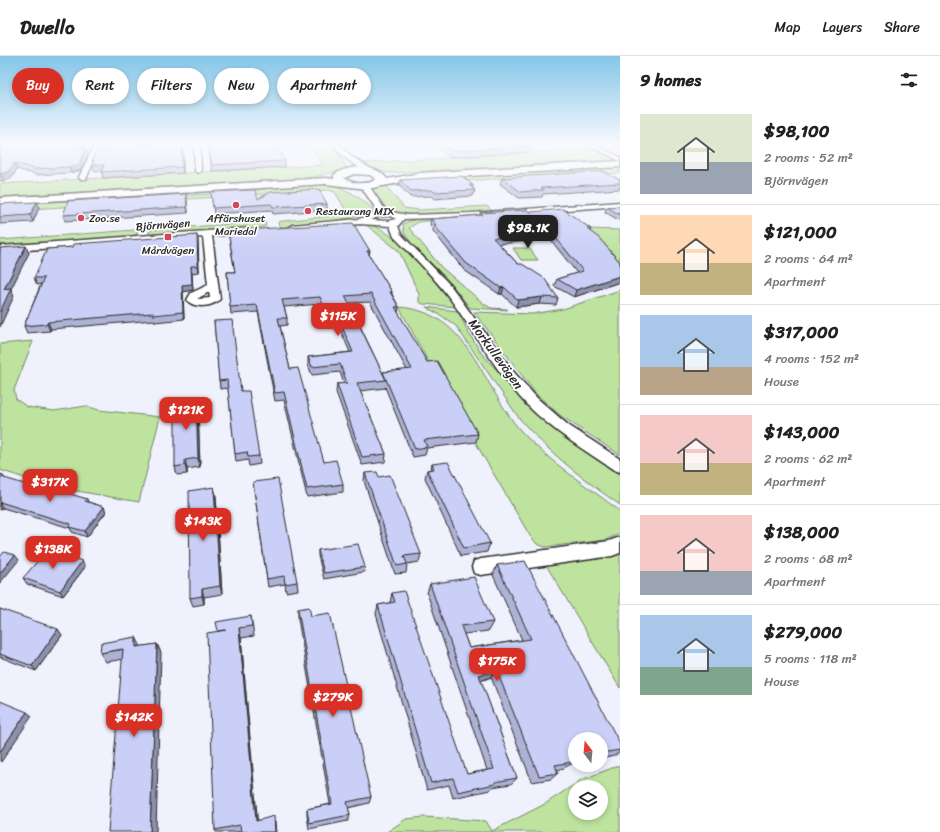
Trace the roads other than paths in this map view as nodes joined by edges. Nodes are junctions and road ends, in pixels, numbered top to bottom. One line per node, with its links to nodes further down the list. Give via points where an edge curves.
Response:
1 (329, 180): 5 (highway)
2 (353, 180): 4 (highway)
3 (372, 180): 4 (highway)
4 (364, 185): 7 (street)
5 (0, 200)
6 (620, 204): 9 (street, via 419,217)
7 (383, 213): 8 (street); 9 (street)
8 (377, 221): 9 (street); 10 (street)
9 (398, 223): 15 (street, Morkullevägen, via 507,371 532,400 546,415 574,436)
10 (280, 229)
11 (259, 230): 12 (street, Björnvägen)
12 (207, 234): 13 (street, Björnvägen); 14 (street)
13 (0, 249)
14 (214, 286)
15 (620, 466)
16 (620, 544): 17 (street, via 612,548)
17 (481, 568)

